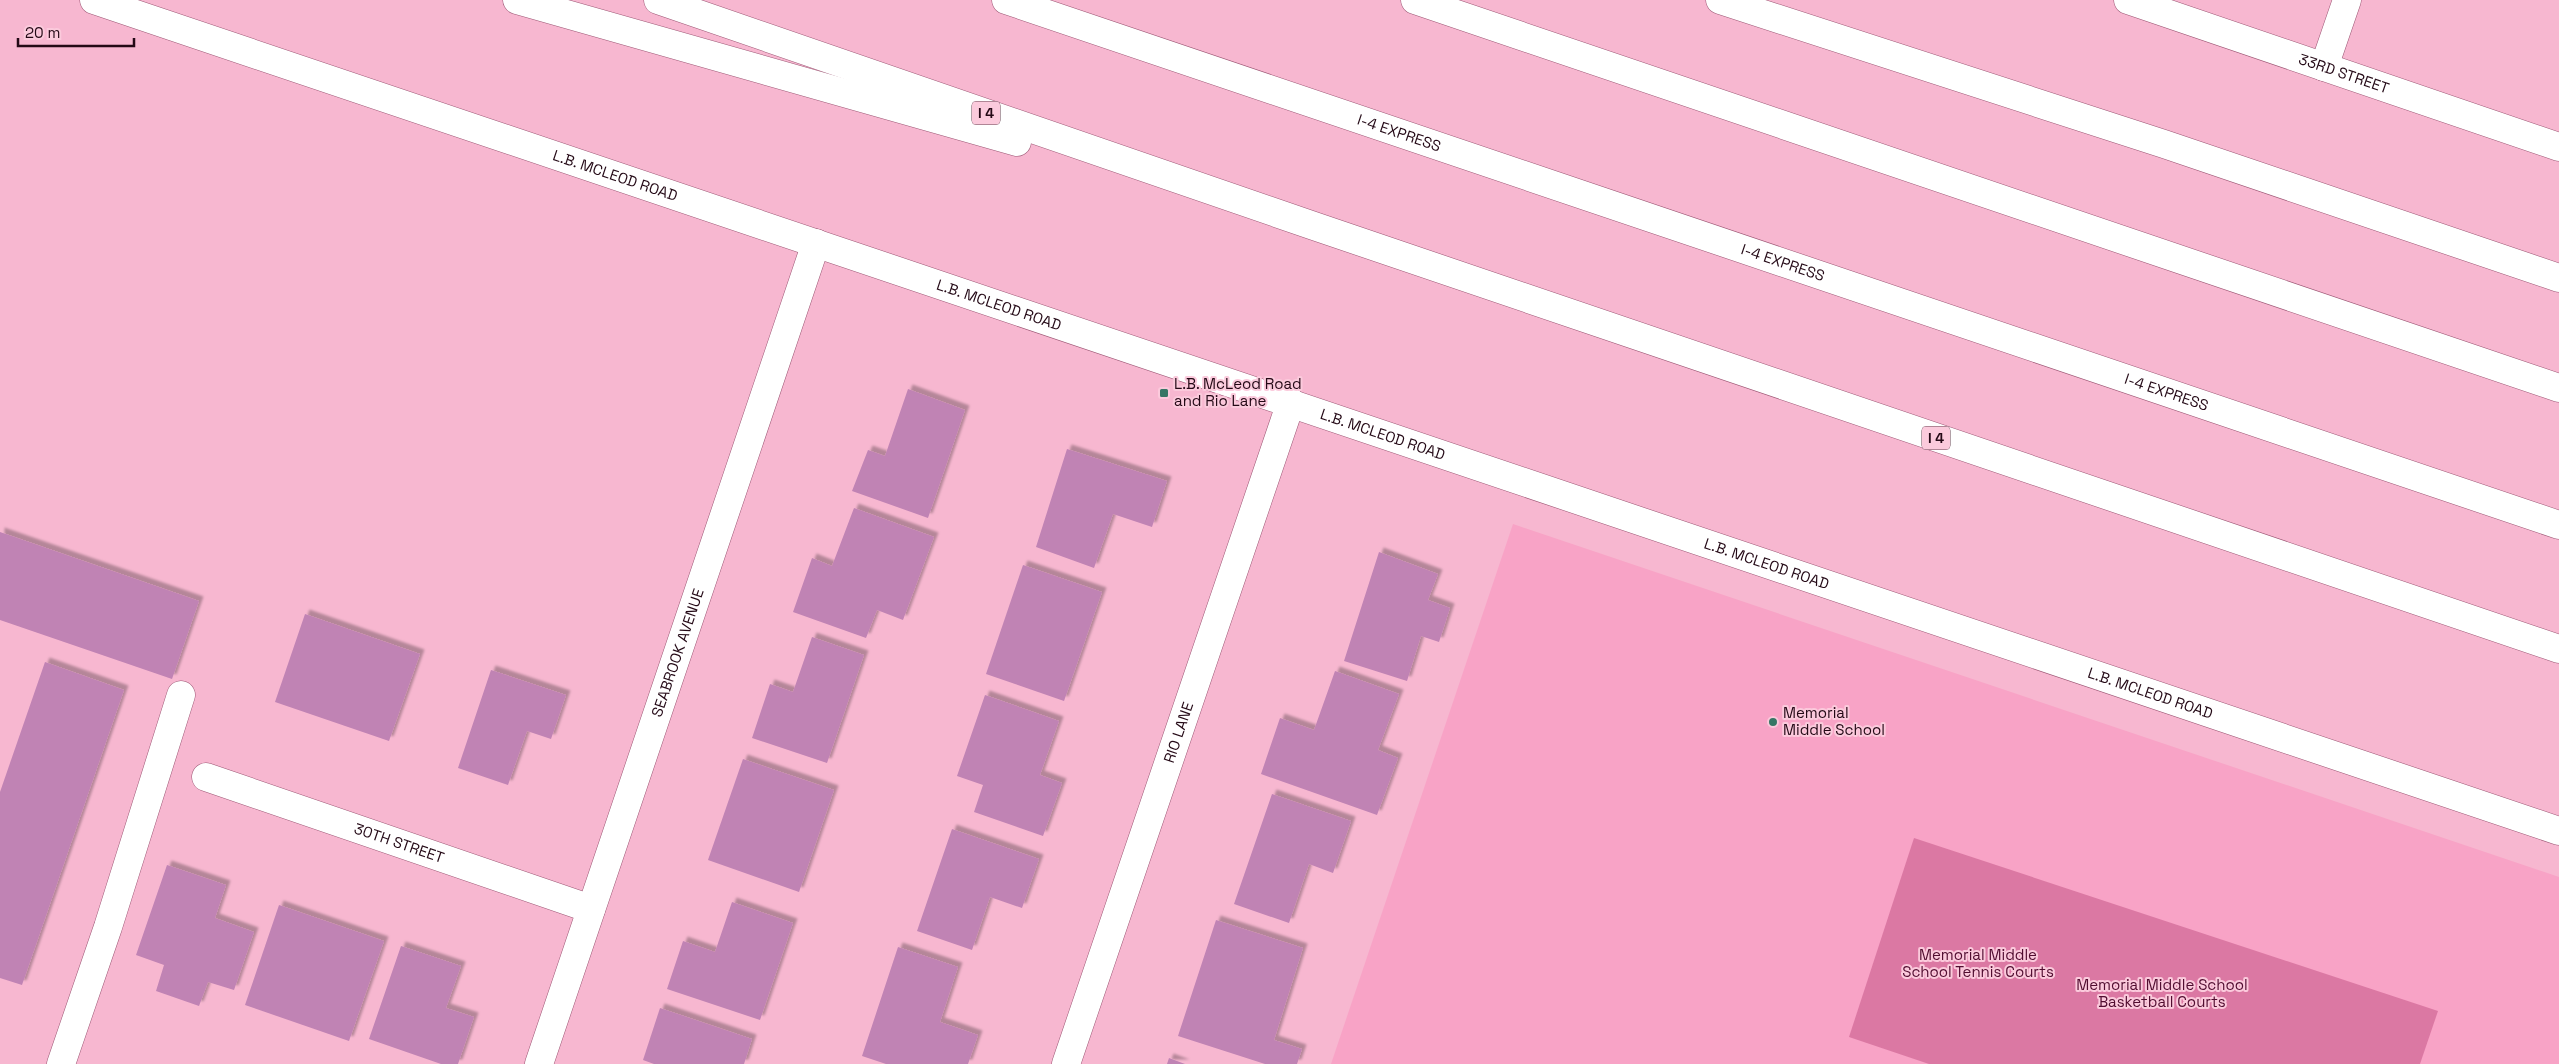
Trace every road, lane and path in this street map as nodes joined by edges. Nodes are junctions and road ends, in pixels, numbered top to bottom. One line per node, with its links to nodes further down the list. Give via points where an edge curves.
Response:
1 (94, 0): 12 (main road, L.B. MCLEOD ROAD)
2 (517, 0): 11 (main road)
3 (658, 0): 11 (main road, I 4)
4 (1006, 0): 16 (main road, I-4 EXPRESS)
5 (1415, 0): 14 (main road)
6 (1720, 0): 13 (main road, via 2164,144)
7 (2128, 0): 9 (main road, 33RD STREET)
8 (2347, 0): 9 (main road)
9 (2324, 66): 10 (main road, 33RD STREET)
10 (2559, 147)
11 (1314, 226): 17 (main road, I 4)
12 (816, 243): 15 (main road, L.B. MCLEOD ROAD); 21 (main road, SEABROOK AVENUE)
13 (2559, 278)
14 (2559, 388)
15 (1291, 402): 20 (main road, L.B. MCLEOD ROAD); 24 (main road, RIO LANE)
16 (2559, 525)
17 (2559, 649)
18 (181, 695): 22 (main road)
19 (206, 777): 21 (main road, 30TH STREET)
20 (2559, 831)
21 (591, 909): 23 (main road, SEABROOK AVENUE)
22 (61, 1064)
23 (539, 1064)
24 (1066, 1064)

